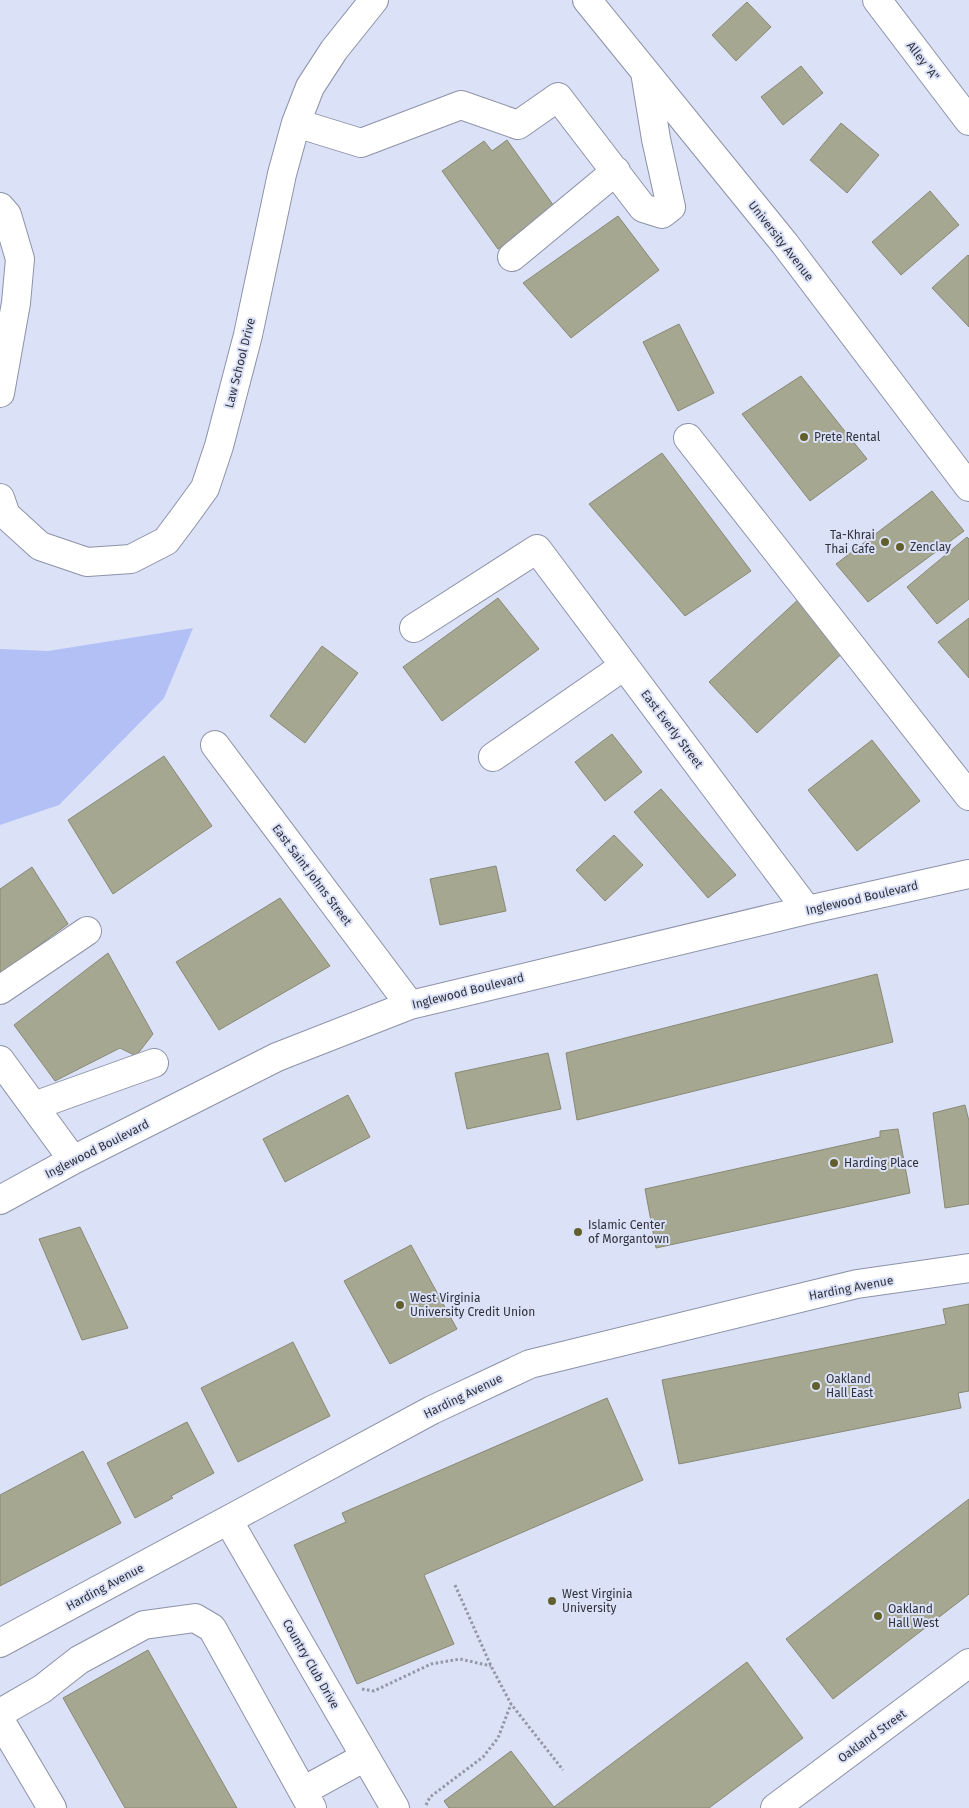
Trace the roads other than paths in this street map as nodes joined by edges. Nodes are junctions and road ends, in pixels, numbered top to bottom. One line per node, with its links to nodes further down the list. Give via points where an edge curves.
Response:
1 (374, 0): 6 (street, Law School Drive, via 334,50 310,87)
2 (587, 0): 4 (street, University Avenue)
3 (877, 0): 5 (street, Alley "A")
4 (644, 70): 7 (street, via 671,207 662,214 644,208); 12 (street, University Avenue, via 784,244)
5 (969, 121)
6 (296, 123): 7 (street, via 361,143 461,105 518,125 558,97); 13 (street, Law School Drive, via 219,446 205,488 166,541 131,559 86,562 40,546 6,515)
7 (616, 171): 9 (street)
8 (0, 207): 10 (street, via 7,215 20,259 16,303)
9 (512, 256)
10 (0, 393)
11 (688, 438): 18 (street)
12 (969, 487)
13 (0, 498)
14 (414, 628): 15 (street, East Everly Street, via 537,549)
15 (624, 666): 17 (street); 20 (street, East Everly Street)
16 (215, 745): 23 (street, East Saint Johns Street)
17 (493, 757)
18 (969, 796)
19 (969, 874): 20 (street, Inglewood Boulevard)
20 (808, 910): 23 (street, Inglewood Boulevard)
21 (87, 931): 22 (street)
22 (0, 990)
23 (410, 1005): 27 (street, Inglewood Boulevard, via 277,1058)
24 (154, 1063): 26 (street)
25 (2, 1066): 26 (street)
26 (34, 1106): 27 (street)
27 (73, 1160): 28 (street, Inglewood Boulevard)
28 (0, 1200)
29 (969, 1268): 30 (street, Harding Avenue, via 857,1284 530,1364 432,1410)
30 (228, 1520): 31 (street, Harding Avenue); 35 (street, Country Club Drive)
31 (0, 1643)
32 (969, 1663): 37 (street, Oakland Street)
33 (0, 1713): 36 (street, via 42,1689 79,1660 144,1625 194,1618 212,1628)
34 (0, 1720): 38 (street)
35 (365, 1757): 36 (street); 39 (street, Country Club Drive)
36 (307, 1800)
37 (783, 1805)
38 (52, 1808)
39 (395, 1808)

